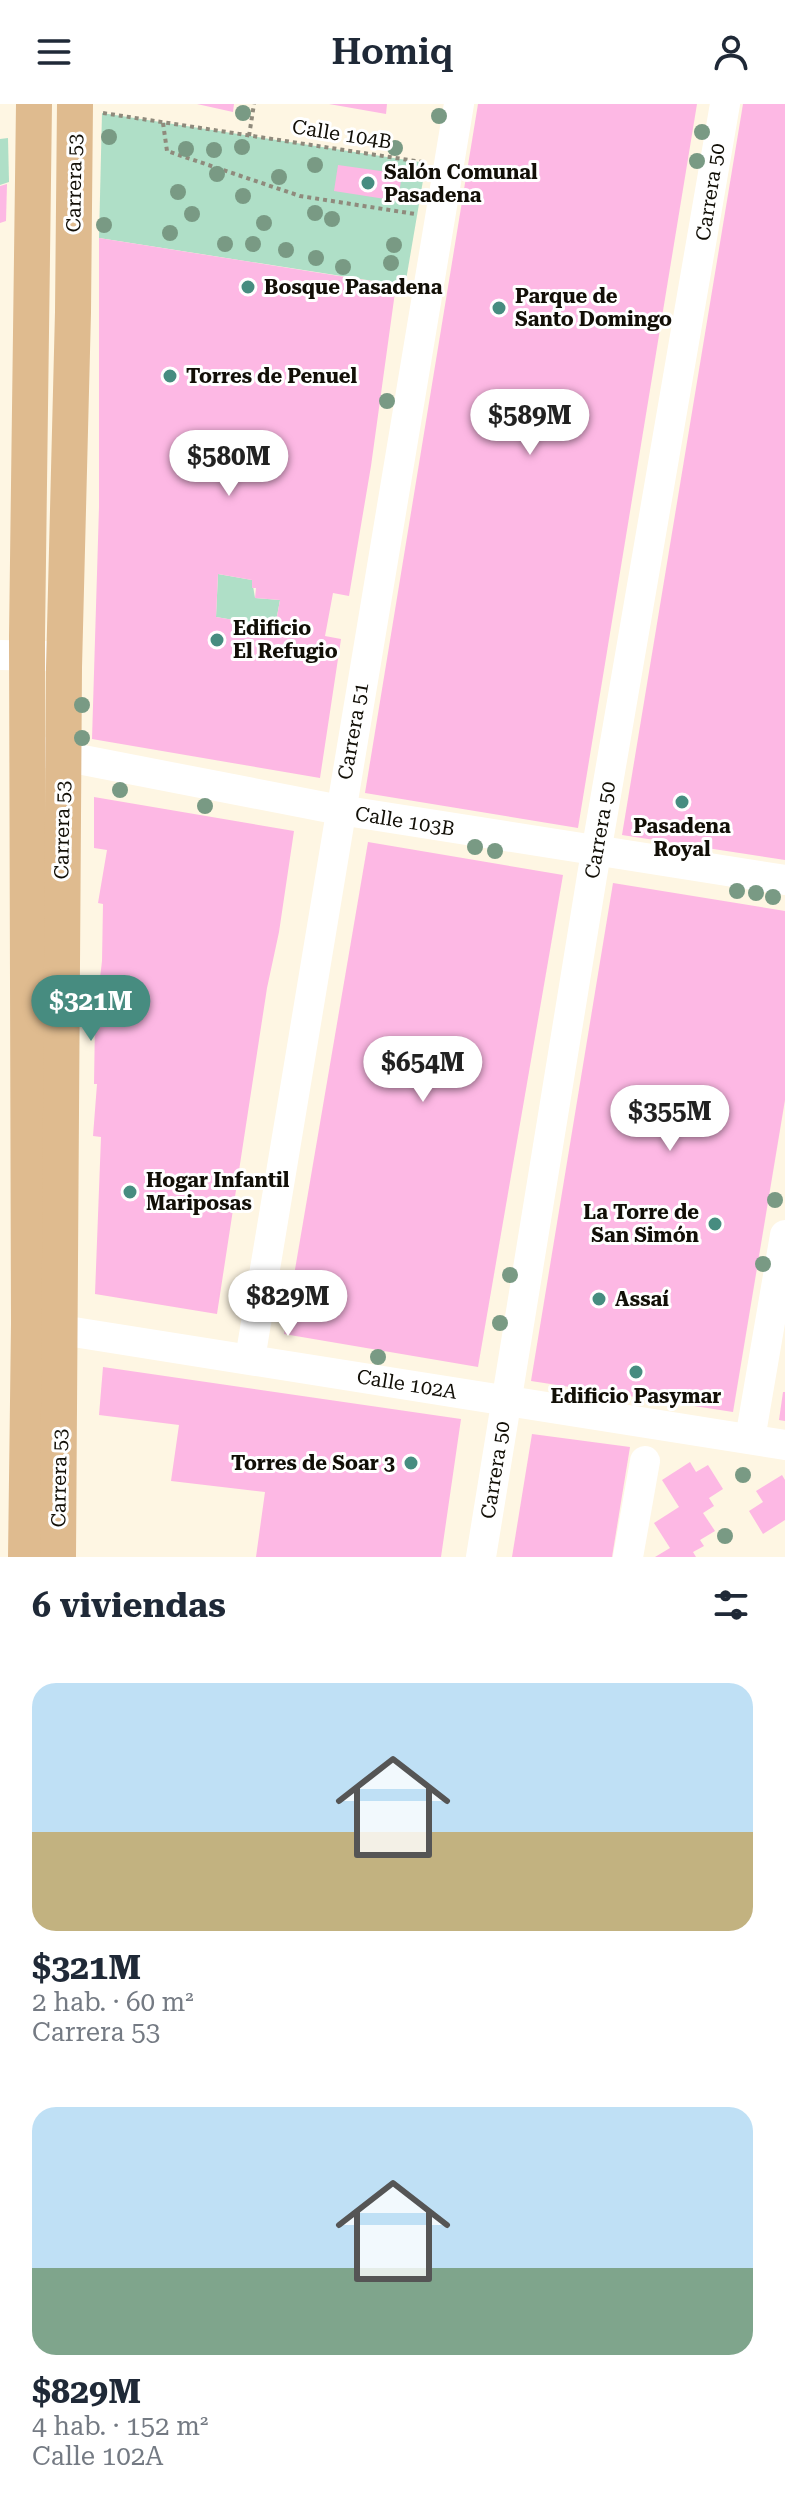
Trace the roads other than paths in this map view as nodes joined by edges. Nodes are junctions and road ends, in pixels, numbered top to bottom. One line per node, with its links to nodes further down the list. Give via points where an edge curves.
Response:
1 (34, 104): 6 (main road, Carrera 53)
2 (459, 104): 9 (street, Carrera 51)
3 (725, 104): 10 (street, Carrera 50)
4 (88, 108): 5 (main road, Carrera 53, via 73,312)
5 (64, 655): 6 (street); 8 (main road, Carrera 53)
6 (14, 656): 7 (main road, Carrera 53)
7 (27, 749): 8 (street, Calle 103B); 13 (main road, Carrera 53)
8 (63, 757): 9 (street, Calle 103B); 13 (main road, Carrera 53)
9 (340, 810): 10 (street, Calle 103B); 14 (street, Carrera 51)
10 (596, 850): 11 (street, Calle 103B); 15 (street, Carrera 50)
11 (785, 880)
12 (785, 1235): 16 (street)
13 (45, 1327): 14 (street, Calle 102A); 19 (main road, Carrera 53); 20 (main road, Carrera 53)
14 (250, 1359): 15 (street, Calle 102A)
15 (507, 1400): 16 (street, Calle 102A); 21 (street, Carrera 50)
16 (750, 1439): 17 (street, Calle 102A)
17 (785, 1445)
18 (645, 1461): 22 (street)
19 (26, 1557)
20 (58, 1557)
21 (481, 1557)
22 (628, 1557)

